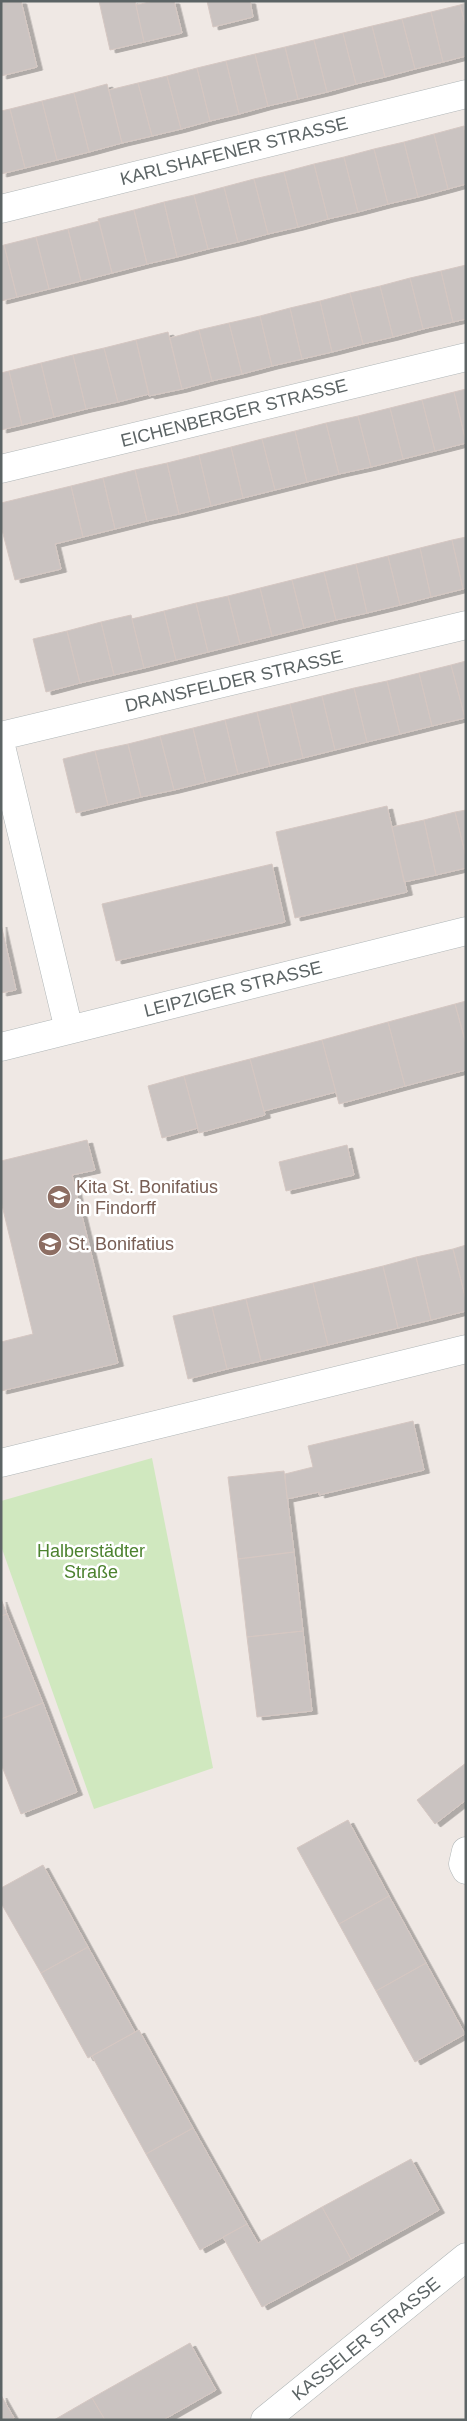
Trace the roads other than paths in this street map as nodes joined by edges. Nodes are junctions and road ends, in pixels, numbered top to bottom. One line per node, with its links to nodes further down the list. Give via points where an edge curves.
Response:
1 (466, 94): 2 (street, KARLSHAFENER STRASSE)
2 (1, 209)
3 (466, 357): 4 (street, EICHENBERGER STRASSE)
4 (1, 470)
5 (466, 625): 6 (street, DRANSFELDER STRASSE)
6 (1, 736)
7 (1, 746): 9 (street)
8 (466, 932): 9 (street, LEIPZIGER STRASSE)
9 (69, 1030): 10 (street, LEIPZIGER STRASSE)
10 (1, 1047)
11 (466, 1349): 12 (street)
12 (1, 1463)
13 (466, 1850): 14 (street, via 463,1864)
14 (466, 1870)
15 (466, 2257): 16 (street, KASSELER STRASSE)
16 (265, 2420)

